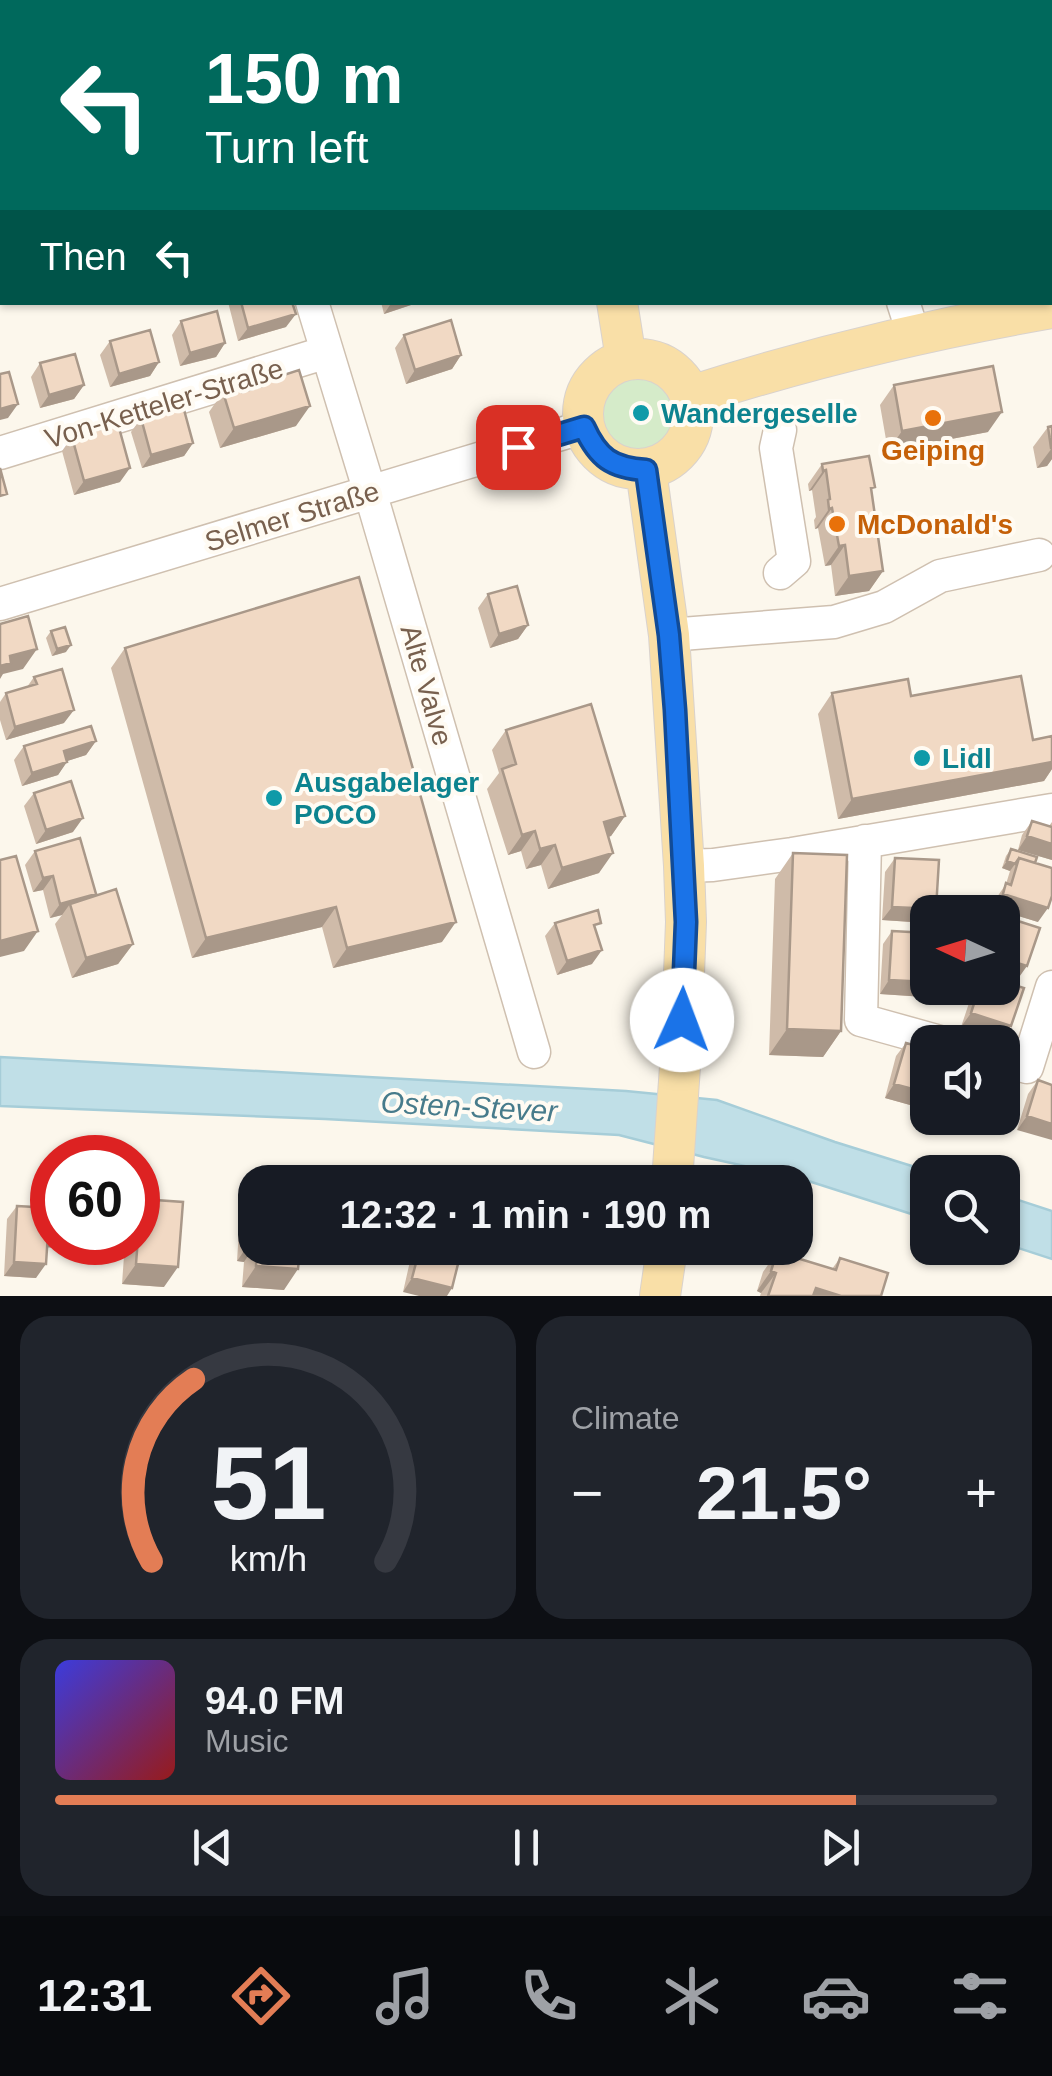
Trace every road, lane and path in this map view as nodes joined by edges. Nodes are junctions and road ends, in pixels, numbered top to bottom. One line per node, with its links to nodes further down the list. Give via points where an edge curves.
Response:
1 (313, 305): 5 (street, Alte Valve)
2 (617, 305): 6 (main road)
3 (1052, 308): 4 (main road)
4 (908, 319): 7 (main road, via 786,368)
5 (327, 352): 10 (street, Von-Ketteler-Straße); 12 (street, Alte Valve)
6 (626, 359): 7 (main road, via 666,365); 8 (main road, via 591,384)
7 (692, 396): 11 (main road, via 686,444)
8 (584, 427): 11 (main road, via 607,460); 12 (street, Selmer Straße)
9 (780, 430): 14 (street, via 776,448 794,561)
10 (0, 453)
11 (646, 470): 16 (main road)
12 (370, 491): 15 (street, Selmer Straße); 22 (street, Alte Valve)
13 (1040, 555): 16 (street, via 940,576 884,607 834,622)
14 (780, 573)
15 (0, 604)
16 (669, 635): 19 (main road)
17 (1052, 810): 18 (street)
18 (865, 841): 19 (street); 21 (street, via 861,1020)
19 (684, 866): 24 (main road)
20 (1052, 987): 23 (street)
21 (910, 1034)
22 (534, 1052)
23 (1027, 1067)
24 (673, 1165)
25 (665, 1265): 26 (main road)
26 (660, 1296)

